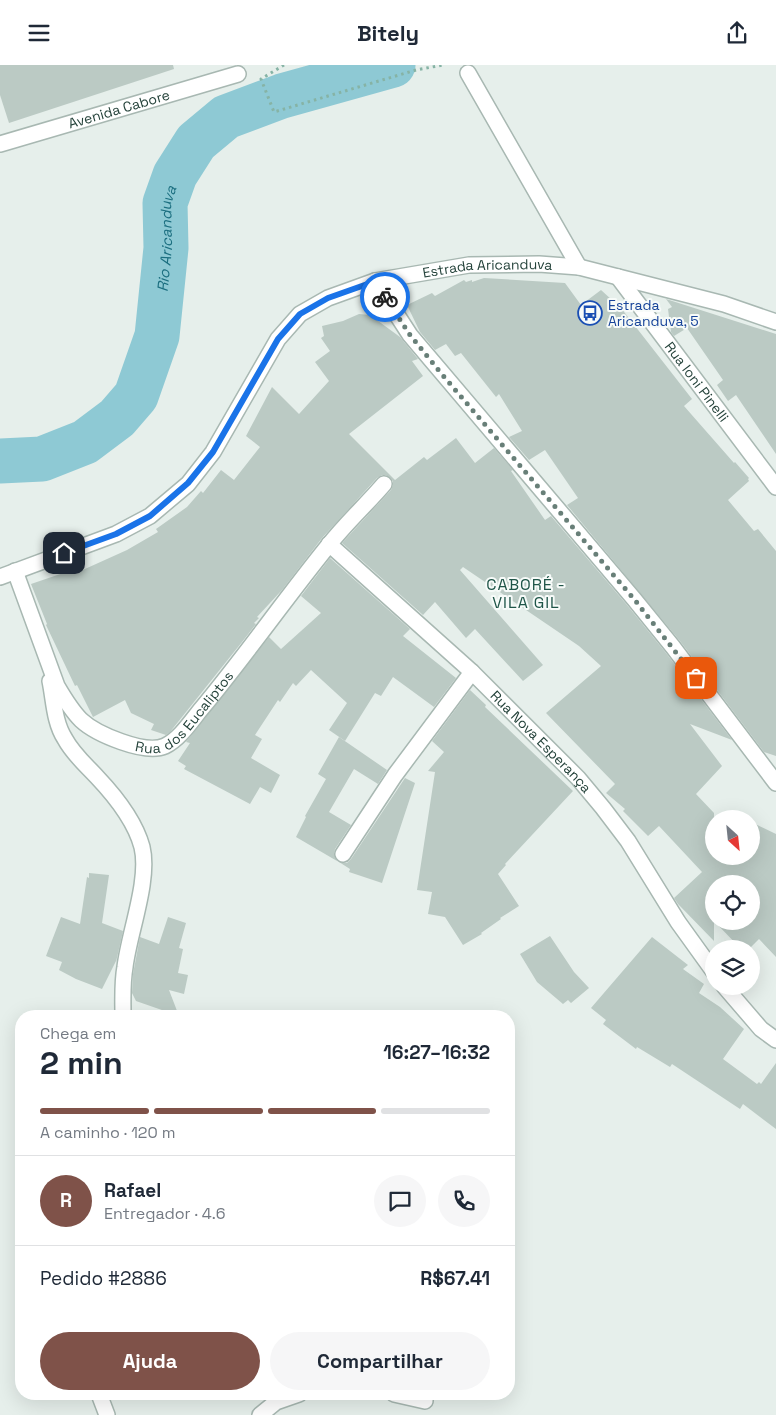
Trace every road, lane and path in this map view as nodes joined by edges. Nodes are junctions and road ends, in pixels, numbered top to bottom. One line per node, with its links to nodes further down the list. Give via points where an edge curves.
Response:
1 (284, 65): 2 (path, via 261,79 274,112)
2 (443, 65)
3 (468, 73): 6 (street)
4 (238, 74): 5 (street, Avenida Cabore)
5 (0, 144)
6 (578, 267): 7 (street, Estrada Aricanduva); 8 (street, Estrada Aricanduva, via 539,263 469,265)
7 (618, 277): 9 (street, Estrada Aricanduva); 11 (street, Rua Ioni Pinelli)
8 (376, 281): 13 (street, Estrada Aricanduva, via 328,298 300,314 278,339 213,452 188,483 150,516 116,534); 17 (street, via 410,335 634,599)
9 (776, 321)
10 (384, 484): 12 (street)
11 (776, 487)
12 (329, 544): 15 (street, Rua dos Eucaliptos, via 221,685 176,738 165,746 152,748 130,744 82,721 66,702); 16 (street, Rua Nova Esperança)
13 (15, 571): 14 (street, Estrada Aricanduva); 15 (street, Rua dos Eucaliptos)
14 (0, 577)
15 (45, 657): 21 (street, via 55,714 64,738 120,805 142,847 144,866 124,967)
16 (472, 671): 18 (street, via 395,775); 19 (street, Rua Nova Esperança, via 604,808)
17 (776, 783)
18 (342, 854)
19 (705, 960)
20 (732, 995): 22 (street, via 761,1029)
21 (123, 1010)
22 (776, 1039)
23 (101, 1400): 27 (street)
24 (282, 1400): 28 (street)
25 (421, 1400): 26 (street)
26 (425, 1401)
27 (107, 1415)
28 (260, 1415)

